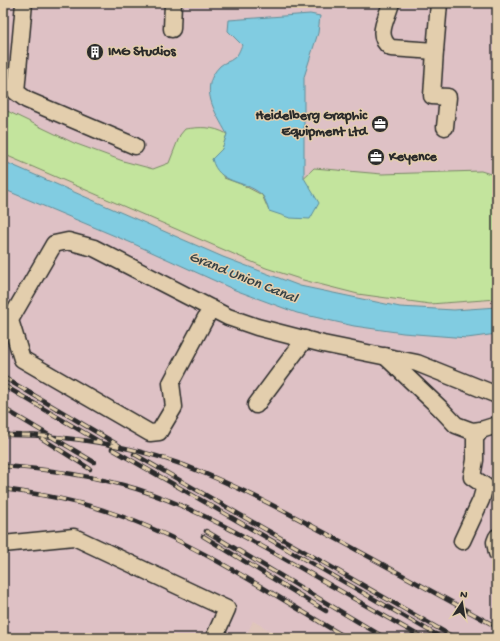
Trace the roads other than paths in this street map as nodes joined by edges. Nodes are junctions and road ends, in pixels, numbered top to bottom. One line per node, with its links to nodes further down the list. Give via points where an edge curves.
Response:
1 (24, 3): 8 (street, via 16,92 27,100)
2 (173, 3): 5 (street)
3 (391, 3): 6 (street, via 381,32 386,44 391,48)
4 (439, 3): 6 (street)
5 (172, 29)
6 (436, 51): 7 (street, via 432,96 448,97)
7 (445, 127)
8 (135, 146)
9 (211, 308): 9 (street, via 94,248 68,241 54,244 10,320 22,359 150,433 159,432 174,407 171,383); 10 (street, via 257,327)
10 (306, 339): 11 (street); 13 (street)
11 (385, 356): 12 (street, via 417,363); 15 (street, via 456,425 472,431)
12 (497, 395)
13 (256, 405)
14 (497, 425): 15 (street)
15 (481, 430): 17 (street, via 475,438 472,477 485,486)
16 (497, 537): 19 (street)
17 (462, 540)
18 (4, 546): 20 (street, via 74,537 227,609)
19 (497, 553)
20 (214, 638)

